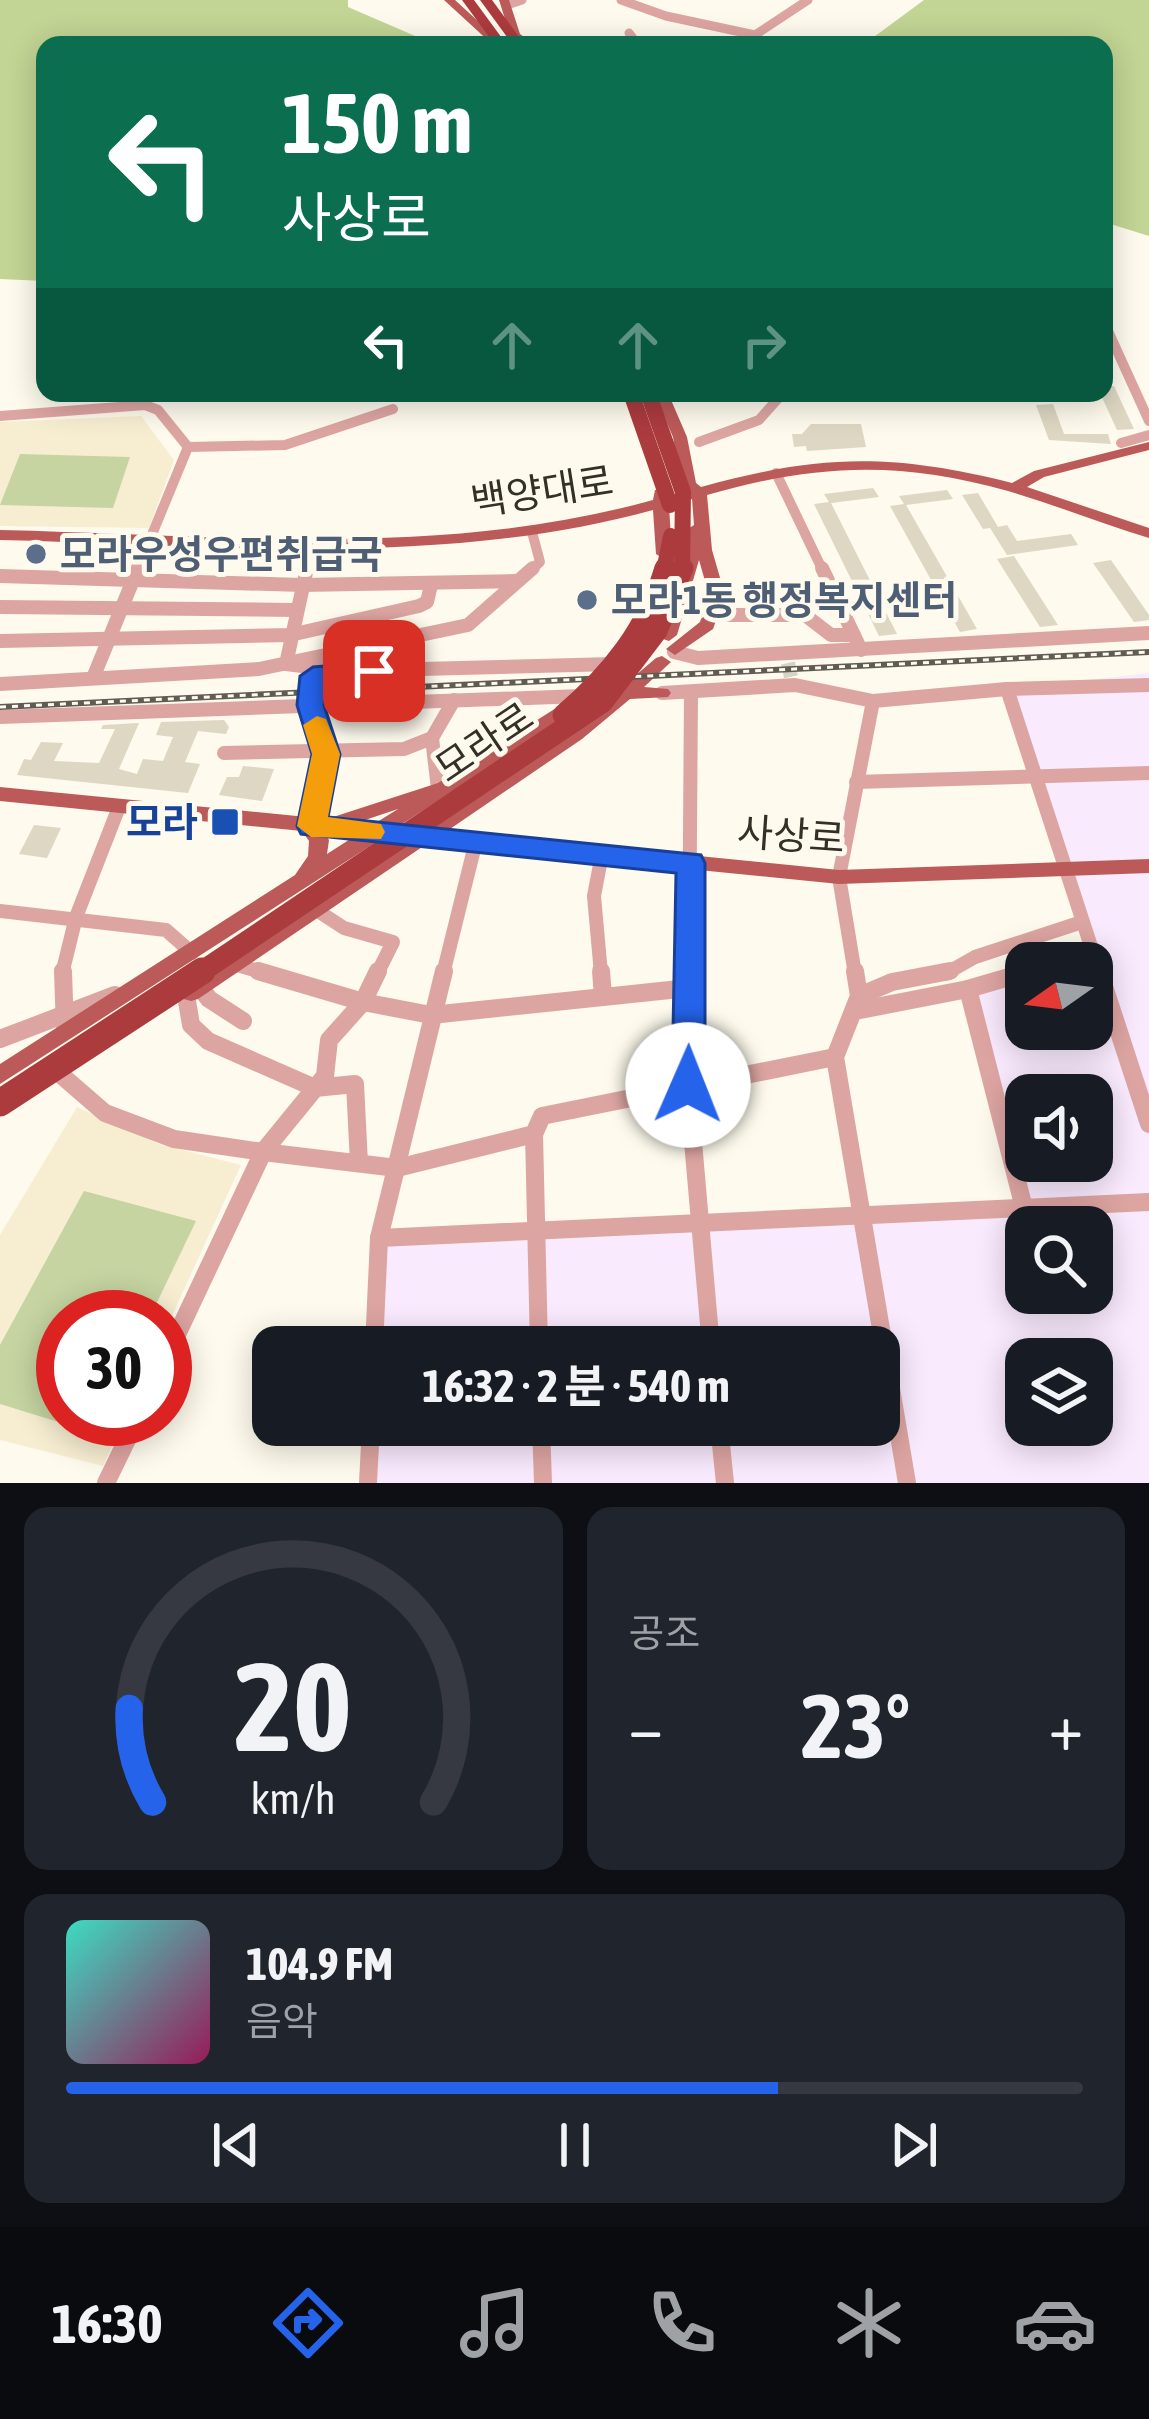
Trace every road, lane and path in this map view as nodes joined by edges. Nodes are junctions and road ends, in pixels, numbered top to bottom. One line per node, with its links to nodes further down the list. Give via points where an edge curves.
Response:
1 (449, 0): 9 (main road)
2 (468, 0): 10 (highway)
3 (486, 0): 11 (highway)
4 (621, 0): 7 (street)
5 (808, 0): 7 (street, via 755,35)
6 (515, 1): 12 (main road)
7 (728, 32): 14 (street)
8 (629, 33): 13 (street)
9 (490, 36)
10 (494, 36)
11 (514, 36)
12 (517, 36)
13 (631, 36)
14 (722, 36)
15 (1113, 342): 25 (street)
16 (629, 402): 24 (main road)
17 (631, 402): 121 (highway, 모라로, bridge, via 669,492 668,563 642,628 602,681 379,842)
18 (651, 402): 123 (highway, 모라로, bridge, via 683,492 682,568 657,631 602,702)
19 (664, 402): 22 (main road)
20 (777, 402): 28 (street, via 765,418)
21 (393, 410): 31 (street, via 285,446)
22 (668, 411): 24 (main road, via 649,408); 27 (main road)
23 (0, 416): 31 (street, via 145,405)
24 (634, 421): 33 (main road)
25 (1149, 421)
26 (1149, 435): 29 (street)
27 (680, 436): 28 (main road); 34 (main road)
28 (699, 442): 34 (main road)
29 (1120, 443)
30 (1149, 446): 36 (main road, via 1039,473)
31 (188, 447): 42 (street)
32 (776, 472): 35 (main road, 백양대로); 36 (main road, 백양대로, via 916,465); 56 (street)
33 (655, 479): 37 (main road); 38 (main road)
34 (689, 482): 35 (main road, 백양대로); 35 (main road); 37 (main road, 백양대로); 52 (main road, via 717,595); 59 (main road, via 693,552)
35 (726, 486)
36 (1017, 486): 40 (main road, 백양대로)
37 (664, 504): 38 (main road, 백양대로); 53 (main road, via 662,572)
38 (623, 512): 39 (main road, 백양대로)
39 (532, 532): 43 (main road, 백양대로); 46 (street, via 540,562)
40 (1149, 532)
41 (0, 536): 42 (main road, 백양대로)
42 (154, 537): 43 (main road, 백양대로); 45 (street)
43 (314, 544): 47 (street)
44 (0, 577): 45 (street)
45 (136, 579): 47 (street); 50 (street)
46 (517, 581): 48 (street); 62 (street, via 467,626)
47 (302, 585): 48 (street); 51 (street)
48 (431, 585): 55 (street, via 419,606)
49 (0, 607): 50 (street)
50 (123, 608): 51 (street); 57 (street)
51 (295, 610): 55 (street)
52 (712, 615): 56 (street, via 805,615 831,635); 59 (main road, 모라로, via 697,636)
53 (636, 631): 59 (main road, via 653,629); 61 (main road, via 624,639)
54 (1149, 633): 60 (street)
55 (290, 634): 57 (street); 62 (street)
56 (854, 635): 60 (street)
57 (110, 639): 58 (street); 65 (street)
58 (0, 641)
59 (670, 649): 61 (main road, via 640,663); 63 (street); 68 (main road, 모라로)
60 (861, 650): 63 (street)
61 (619, 659): 64 (street, 모라로); 72 (main road, 모라로)
62 (286, 664): 64 (street, 모라로); 65 (street)
63 (790, 670): 70 (street); 75 (street)
64 (341, 671): 76 (street, via 313,676)
65 (93, 679): 66 (street)
66 (0, 684)
67 (1149, 685): 69 (street)
68 (633, 686): 71 (main road); 90 (main road, 모라로)
69 (1007, 689): 75 (street); 83 (street)
70 (691, 692): 71 (street); 93 (street)
71 (662, 693)
72 (583, 696): 73 (street); 77 (main road, 모라로)
73 (544, 697): 74 (street); 77 (main road)
74 (454, 700): 76 (street); 79 (street)
75 (873, 701): 84 (street)
76 (311, 709): 78 (street); 81 (street)
77 (560, 715): 85 (main road, 모라로)
78 (0, 717)
79 (432, 738): 81 (street, via 404,749); 85 (street)
80 (224, 753): 81 (street)
81 (326, 754): 88 (street)
82 (1149, 772): 83 (street)
83 (1036, 776): 84 (street); 95 (street)
84 (856, 782): 96 (street)
85 (447, 785): 88 (main road); 89 (main road, 모라로)
86 (0, 794): 87 (main road, 사상로)
87 (119, 807): 88 (main road, 사상로); 100 (street)
88 (314, 827): 89 (main road, 사상로); 97 (main road, via 316,858)
89 (379, 832): 91 (main road, 사상로); 97 (main road, 모라로)
90 (462, 834): 91 (main road, 사상로); 92 (main road, 사상로); 112 (street)
91 (426, 838): 99 (main road, 모라로)
92 (602, 854): 93 (main road, 사상로); 109 (street, via 594,896)
93 (691, 863): 96 (main road, 사상로); 106 (street)
94 (1149, 866): 95 (main road, 사상로)
95 (1065, 869): 96 (main road, 사상로); 101 (street)
96 (839, 877): 111 (street)
97 (293, 886): 103 (main road, 모라로)
98 (0, 911): 100 (street)
99 (318, 911): 104 (main road, 모라로); 110 (street, via 393,942)
100 (75, 920): 103 (street, via 166,930); 115 (street, via 57,1006)
101 (1082, 922): 102 (street); 111 (street, via 943,975 892,982)
102 (1088, 942)
103 (192, 953): 115 (main road, 모라로)
104 (237, 965): 108 (main road, 모라로); 110 (street)
105 (1005, 978): 107 (street)
106 (689, 988): 109 (street); 120 (street)
107 (968, 989): 111 (street); 131 (street)
108 (193, 991): 114 (street); 118 (main road, 모라로); 122 (street, via 191,1025 208,1041)
109 (603, 997): 112 (street)
110 (363, 1002): 112 (street); 122 (street, via 329,1040)
111 (857, 1004): 117 (street)
112 (431, 1015): 129 (street)
113 (1113, 1016): 125 (street)
114 (243, 1021)
115 (62, 1023): 116 (street); 119 (main road, 모라로)
116 (0, 1039)
117 (836, 1057): 120 (street); 134 (street)
118 (60, 1074): 124 (main road, 모라로); 127 (street, via 122,1120 174,1139)
119 (0, 1075)
120 (688, 1085): 126 (street, via 542,1116); 135 (street)
121 (0, 1087)
122 (316, 1088): 127 (street); 128 (street, via 356,1084)
123 (0, 1103)
124 (0, 1117)
125 (1149, 1124)
126 (533, 1134): 129 (street); 136 (street)
127 (263, 1152): 128 (street); 138 (street)
128 (359, 1163): 129 (street)
129 (397, 1168): 137 (street)
130 (1149, 1202): 132 (street)
131 (1023, 1206)
132 (1066, 1206)
133 (1005, 1209): 134 (street)
134 (865, 1215): 135 (street); 150 (street)
135 (698, 1223): 136 (street); 141 (street)
136 (535, 1230): 137 (street); 140 (street)
137 (379, 1238): 139 (street)
138 (192, 1303)
139 (375, 1326)
140 (538, 1326)
141 (709, 1326)
142 (124, 1446): 146 (street)
143 (370, 1446): 147 (street)
144 (542, 1446): 148 (street)
145 (721, 1446): 149 (street)
146 (106, 1483)
147 (368, 1483)
148 (543, 1483)
149 (724, 1483)
150 (908, 1483)

